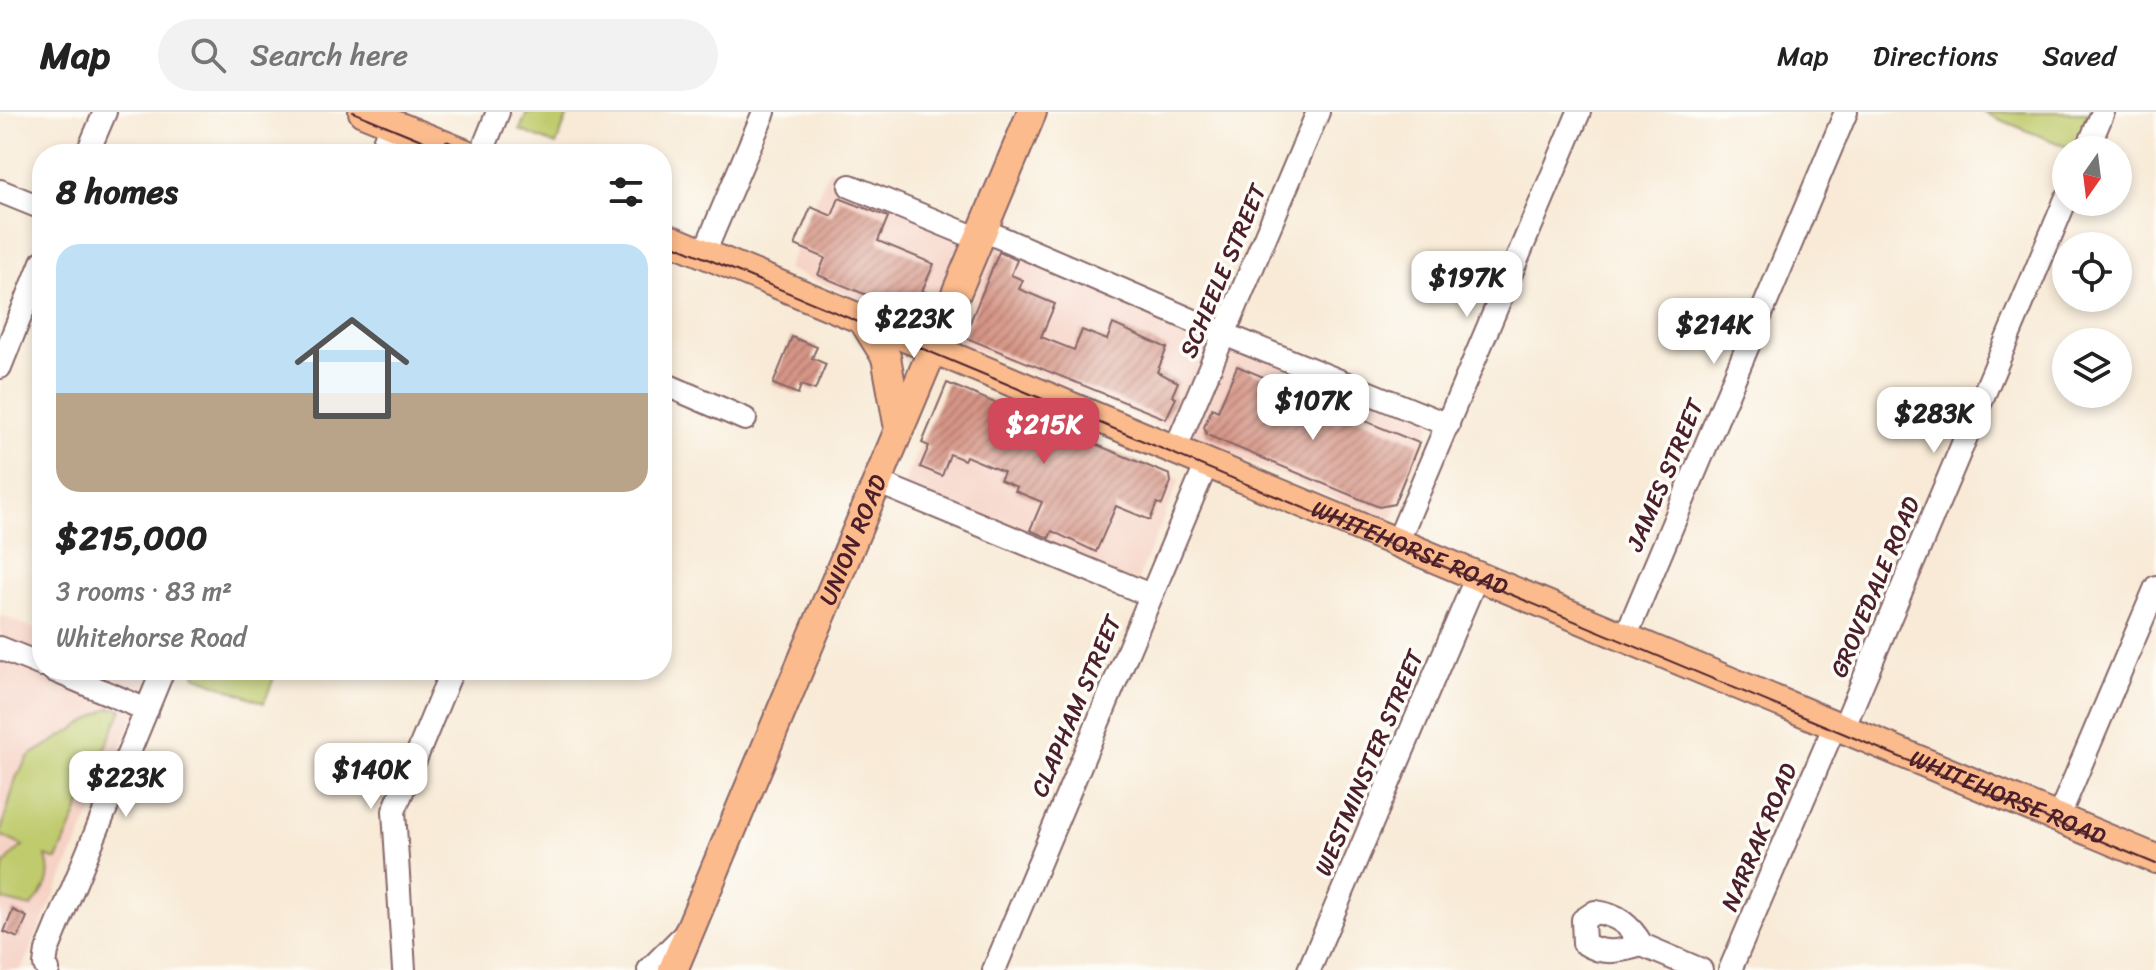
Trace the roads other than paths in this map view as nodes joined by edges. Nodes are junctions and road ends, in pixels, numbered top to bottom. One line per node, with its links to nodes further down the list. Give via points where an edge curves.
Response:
1 (363, 112): 10 (main road)
2 (498, 112): 15 (street)
3 (764, 112): 22 (street)
4 (1032, 112): 20 (main road, UNION ROAD)
5 (1318, 112): 25 (street, SCHEELE STREET)
6 (1579, 112): 30 (street)
7 (1846, 112): 39 (street, JAMES STREET)
8 (2103, 112): 11 (street)
9 (100, 114): 12 (street)
10 (392, 123): 13 (street); 14 (main road)
11 (2093, 136)
12 (90, 144)
13 (383, 144)
14 (442, 144)
15 (485, 144)
16 (850, 186): 20 (street)
17 (0, 191): 18 (street)
18 (32, 204)
19 (2059, 216): 46 (street, GROVEDALE ROAD)
20 (981, 234): 25 (street); 26 (main road, UNION ROAD)
21 (672, 240): 22 (main road, WHITEHORSE ROAD)
22 (704, 253): 24 (main road, WHITEHORSE ROAD)
23 (32, 287): 27 (street)
24 (863, 320): 26 (main road, WHITEHORSE ROAD); 31 (main road, via 886,357)
25 (1224, 334): 30 (street); 32 (street, SCHEELE STREET)
26 (933, 349): 31 (main road, UNION ROAD); 32 (main road, WHITEHORSE ROAD)
27 (0, 367)
28 (672, 387): 29 (street)
29 (745, 419)
30 (1448, 425): 35 (street)
31 (899, 429): 34 (main road, UNION ROAD)
32 (1175, 450): 33 (main road, WHITEHORSE ROAD)
33 (1207, 463): 35 (main road, WHITEHORSE ROAD); 38 (street, CLAPHAM STREET)
34 (877, 482): 38 (street); 49 (main road, UNION ROAD)
35 (1397, 543): 36 (main road, WHITEHORSE ROAD)
36 (1477, 576): 39 (main road, WHITEHORSE ROAD); 56 (street, WESTMINSTER STREET)
37 (2156, 587): 47 (street)
38 (1150, 595): 55 (street, CLAPHAM STREET)
39 (1625, 638): 46 (main road, WHITEHORSE ROAD)
40 (0, 648): 41 (street)
41 (32, 661)
42 (76, 680): 45 (street)
43 (159, 680): 45 (street)
44 (448, 680): 52 (street, via 394,811)
45 (147, 710): 51 (street)
46 (1839, 727): 47 (main road, WHITEHORSE ROAD); 58 (street, NARRAK ROAD)
47 (2058, 818): 48 (main road, WHITEHORSE ROAD)
48 (2156, 859)
49 (692, 927): 53 (street); 54 (main road, UNION ROAD)
50 (1642, 945): 57 (street)
51 (48, 960)
52 (404, 970)
53 (649, 970)
54 (673, 970)
55 (994, 970)
56 (1309, 970)
57 (1701, 970)
58 (1730, 970)

